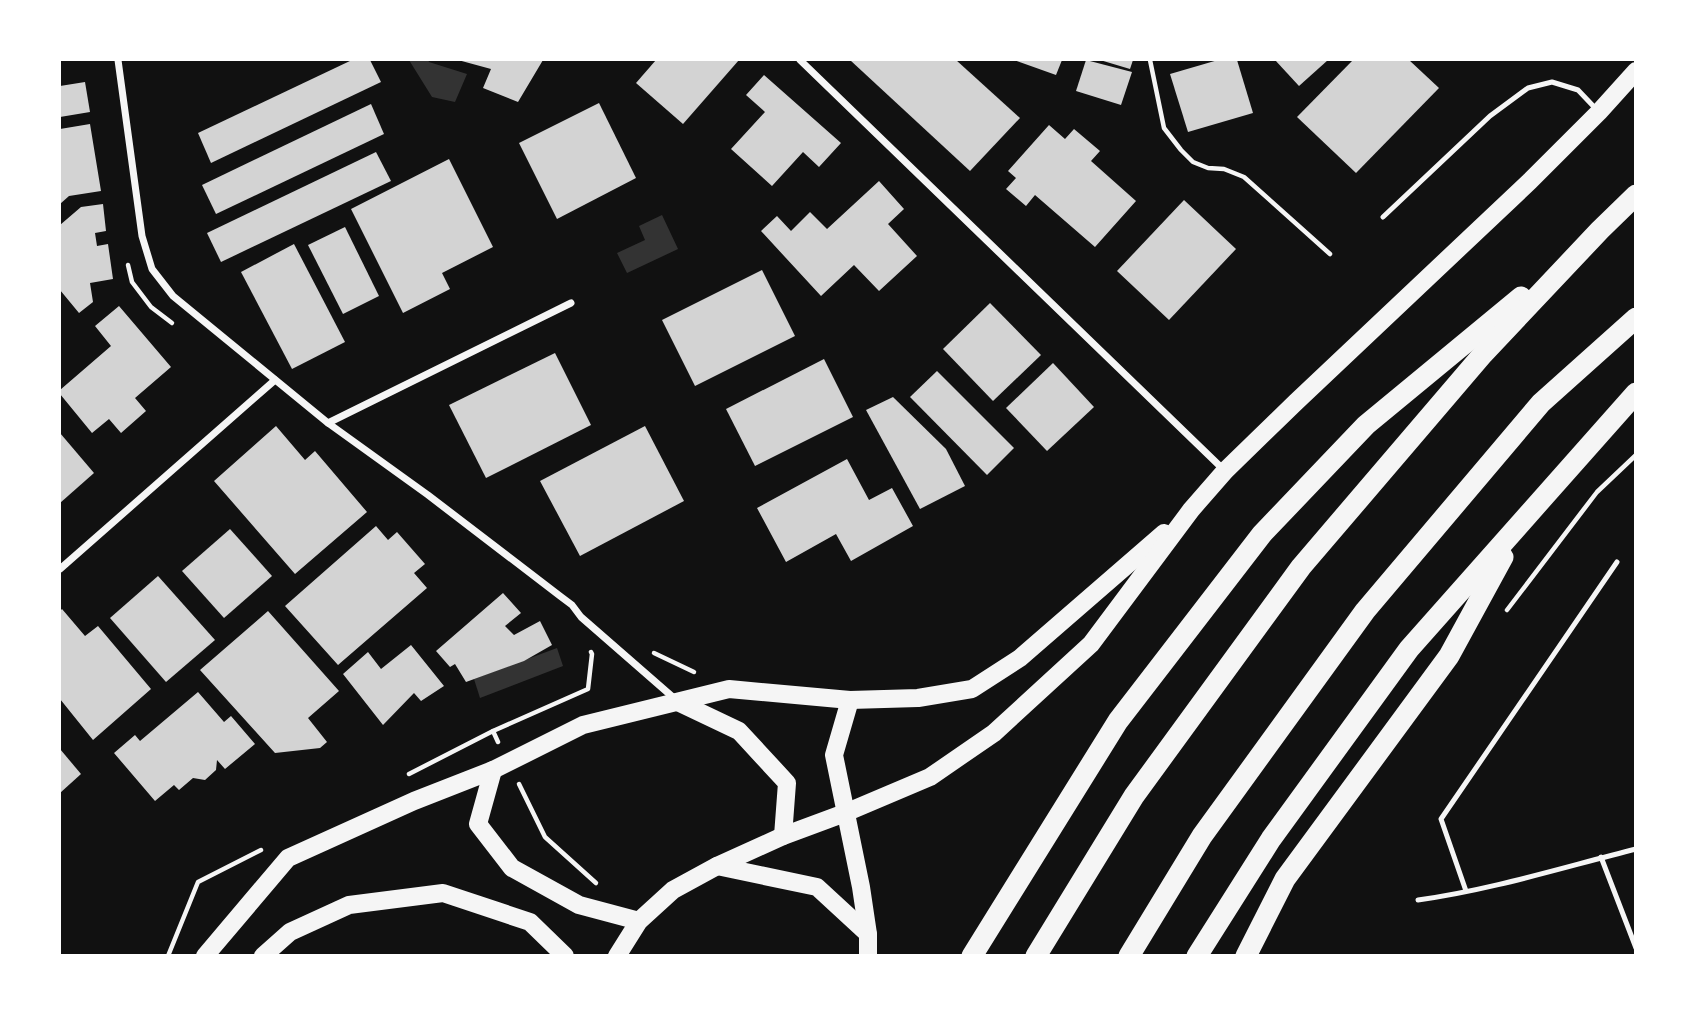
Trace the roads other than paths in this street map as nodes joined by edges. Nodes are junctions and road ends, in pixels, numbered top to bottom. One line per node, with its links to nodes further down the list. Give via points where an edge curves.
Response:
1 (118, 60): 10 (street, via 142,236 152,269 173,296)
2 (800, 60): 13 (street)
3 (1636, 71): 4 (main road)
4 (1599, 112): 6 (lane, via 1578,90 1552,82 1528,88 1490,116); 13 (main road)
5 (1636, 195): 7 (highway)
6 (1383, 217)
7 (1600, 230): 36 (highway, via 1366,425 1262,534 1118,722); 37 (highway, via 1483,354 1301,567 1134,796)
8 (571, 303): 12 (street)
9 (1636, 318): 38 (highway, via 1541,403 1366,611 1202,836)
10 (275, 380): 12 (street); 17 (street)
11 (1636, 393): 15 (highway)
12 (328, 423): 19 (street, via 572,605)
13 (1225, 471): 14 (main road)
14 (1191, 510): 18 (main road, via 1020,658 972,689 918,698); 21 (main road, via 1091,644 994,733 930,777)
15 (1523, 522): 39 (highway, via 1409,649 1270,839); 40 (highway, via 1449,656 1285,879)
16 (1617, 562): 26 (lane, via 1441,818)
17 (60, 569)
18 (850, 700): 19 (main road, via 729,689); 21 (main road, via 834,755)
19 (678, 702): 20 (main road, via 583,725); 22 (main road, via 739,731 787,783)
20 (501, 766): 28 (main road, via 478,824 512,869 579,905); 31 (main road, via 288,858)
21 (845, 813): 22 (main road); 29 (main road)
22 (783, 836): 25 (main road)
23 (1636, 849): 24 (lane)
24 (1601, 857): 26 (lane); 30 (lane)
25 (718, 866): 28 (main road, via 673,890); 29 (main road, via 817,887)
26 (1465, 891): 27 (lane)
27 (1418, 900)
28 (639, 921): 34 (main road)
29 (868, 934): 35 (main road)
30 (1636, 948)
31 (210, 951)
32 (263, 956): 33 (main road, via 290,932 349,905 443,893 530,922)
33 (565, 956)
34 (617, 956)
35 (869, 956)
36 (972, 956)
37 (1037, 956)
38 (1129, 956)
39 (1197, 956)
40 (1246, 956)

